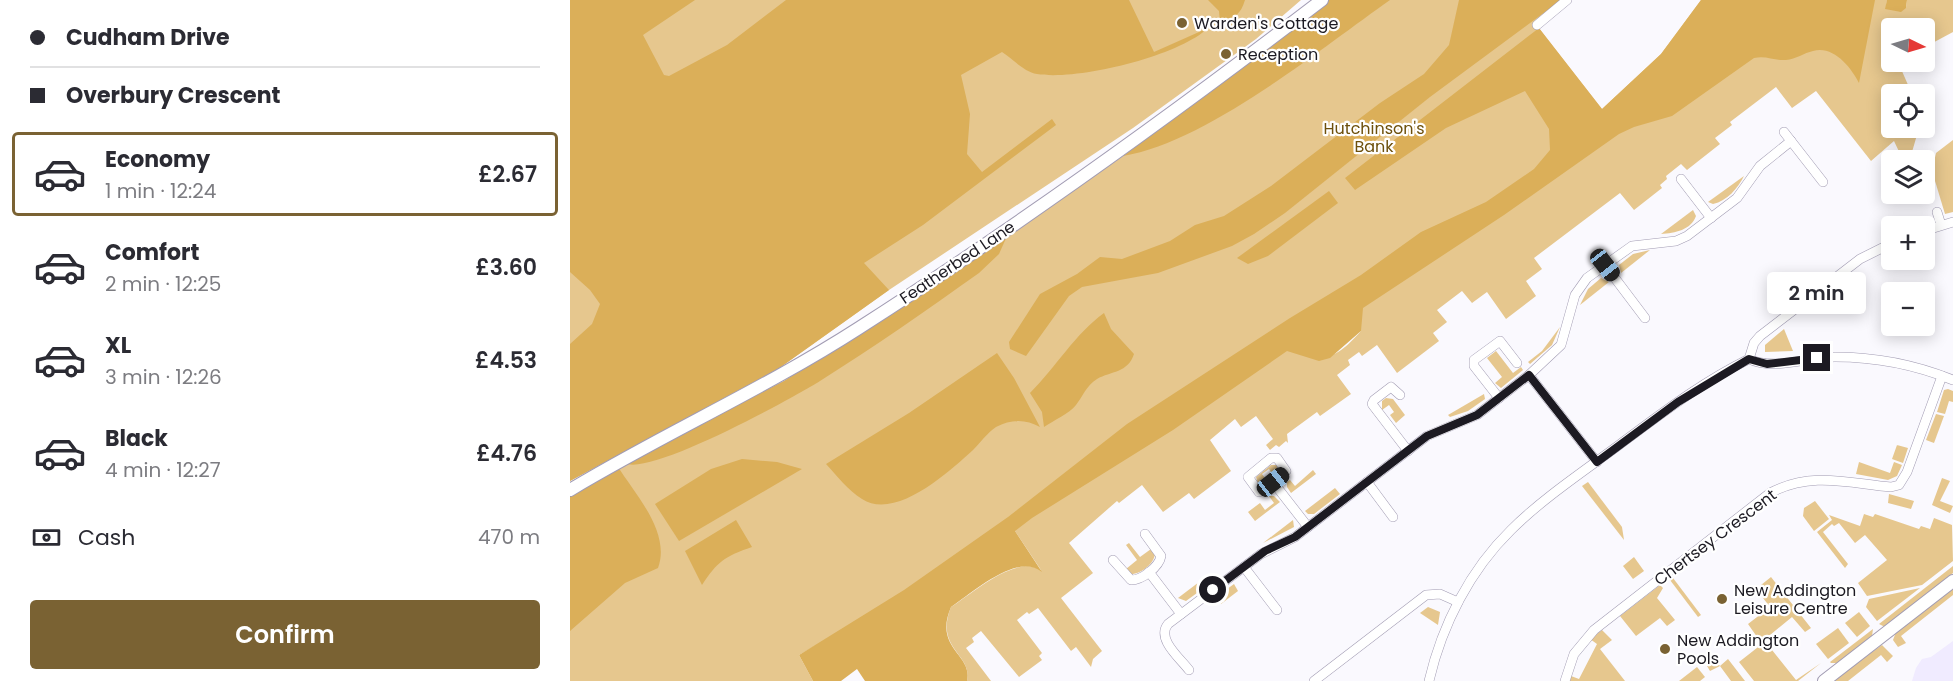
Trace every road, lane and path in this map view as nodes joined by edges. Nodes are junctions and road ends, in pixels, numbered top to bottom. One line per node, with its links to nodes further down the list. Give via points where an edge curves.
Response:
1 (1322, 0): 27 (street, Featherbed Lane, via 1104,162 859,328 781,376)
2 (1567, 0): 3 (street)
3 (1537, 25)
4 (1784, 132): 5 (street)
5 (1791, 141): 7 (street); 9 (street, via 1762,163 1739,196)
6 (1681, 179): 9 (street)
7 (1823, 182)
8 (1937, 212): 11 (street)
9 (1712, 218): 14 (street, via 1683,239 1636,245)
10 (1953, 222): 11 (street)
11 (1941, 225): 12 (street)
12 (1935, 227)
13 (1881, 248): 16 (street, via 1860,259 1760,336)
14 (1605, 265): 15 (street); 18 (street, via 1577,291 1561,345)
15 (1646, 318)
16 (1749, 359): 19 (street, via 1767,364 1856,358 1906,365); 24 (street, via 1678,402)
17 (1517, 363): 22 (street, via 1500,341 1474,360 1474,366)
18 (1529, 375): 22 (street); 24 (street)
19 (1942, 376): 20 (street); 41 (street, Chertsey Crescent, via 1899,485 1891,488 1821,479 1792,483 1770,493 1594,630 1574,654)
20 (1953, 380)
21 (1400, 395): 23 (street, via 1391,387 1372,404)
22 (1499, 398): 23 (street, via 1470,418 1434,432)
23 (1408, 451): 26 (street)
24 (1597, 462): 35 (street, via 1512,529)
25 (1273, 482): 29 (street)
26 (1366, 482): 28 (street); 29 (street)
27 (570, 490)
28 (1393, 517)
29 (1308, 527): 32 (street)
30 (1145, 534): 33 (street, via 1161,556)
31 (1113, 560): 33 (street, via 1131,580)
32 (1244, 567): 36 (street); 37 (street)
33 (1149, 572): 37 (street)
34 (1953, 581): 42 (street)
35 (1458, 602): 39 (street, via 1431,593); 40 (street)
36 (1277, 610)
37 (1181, 614): 38 (street, via 1168,624 1164,635)
38 (1189, 670)
39 (1314, 681)
40 (1429, 681)
41 (1565, 681)
42 (1824, 681)

